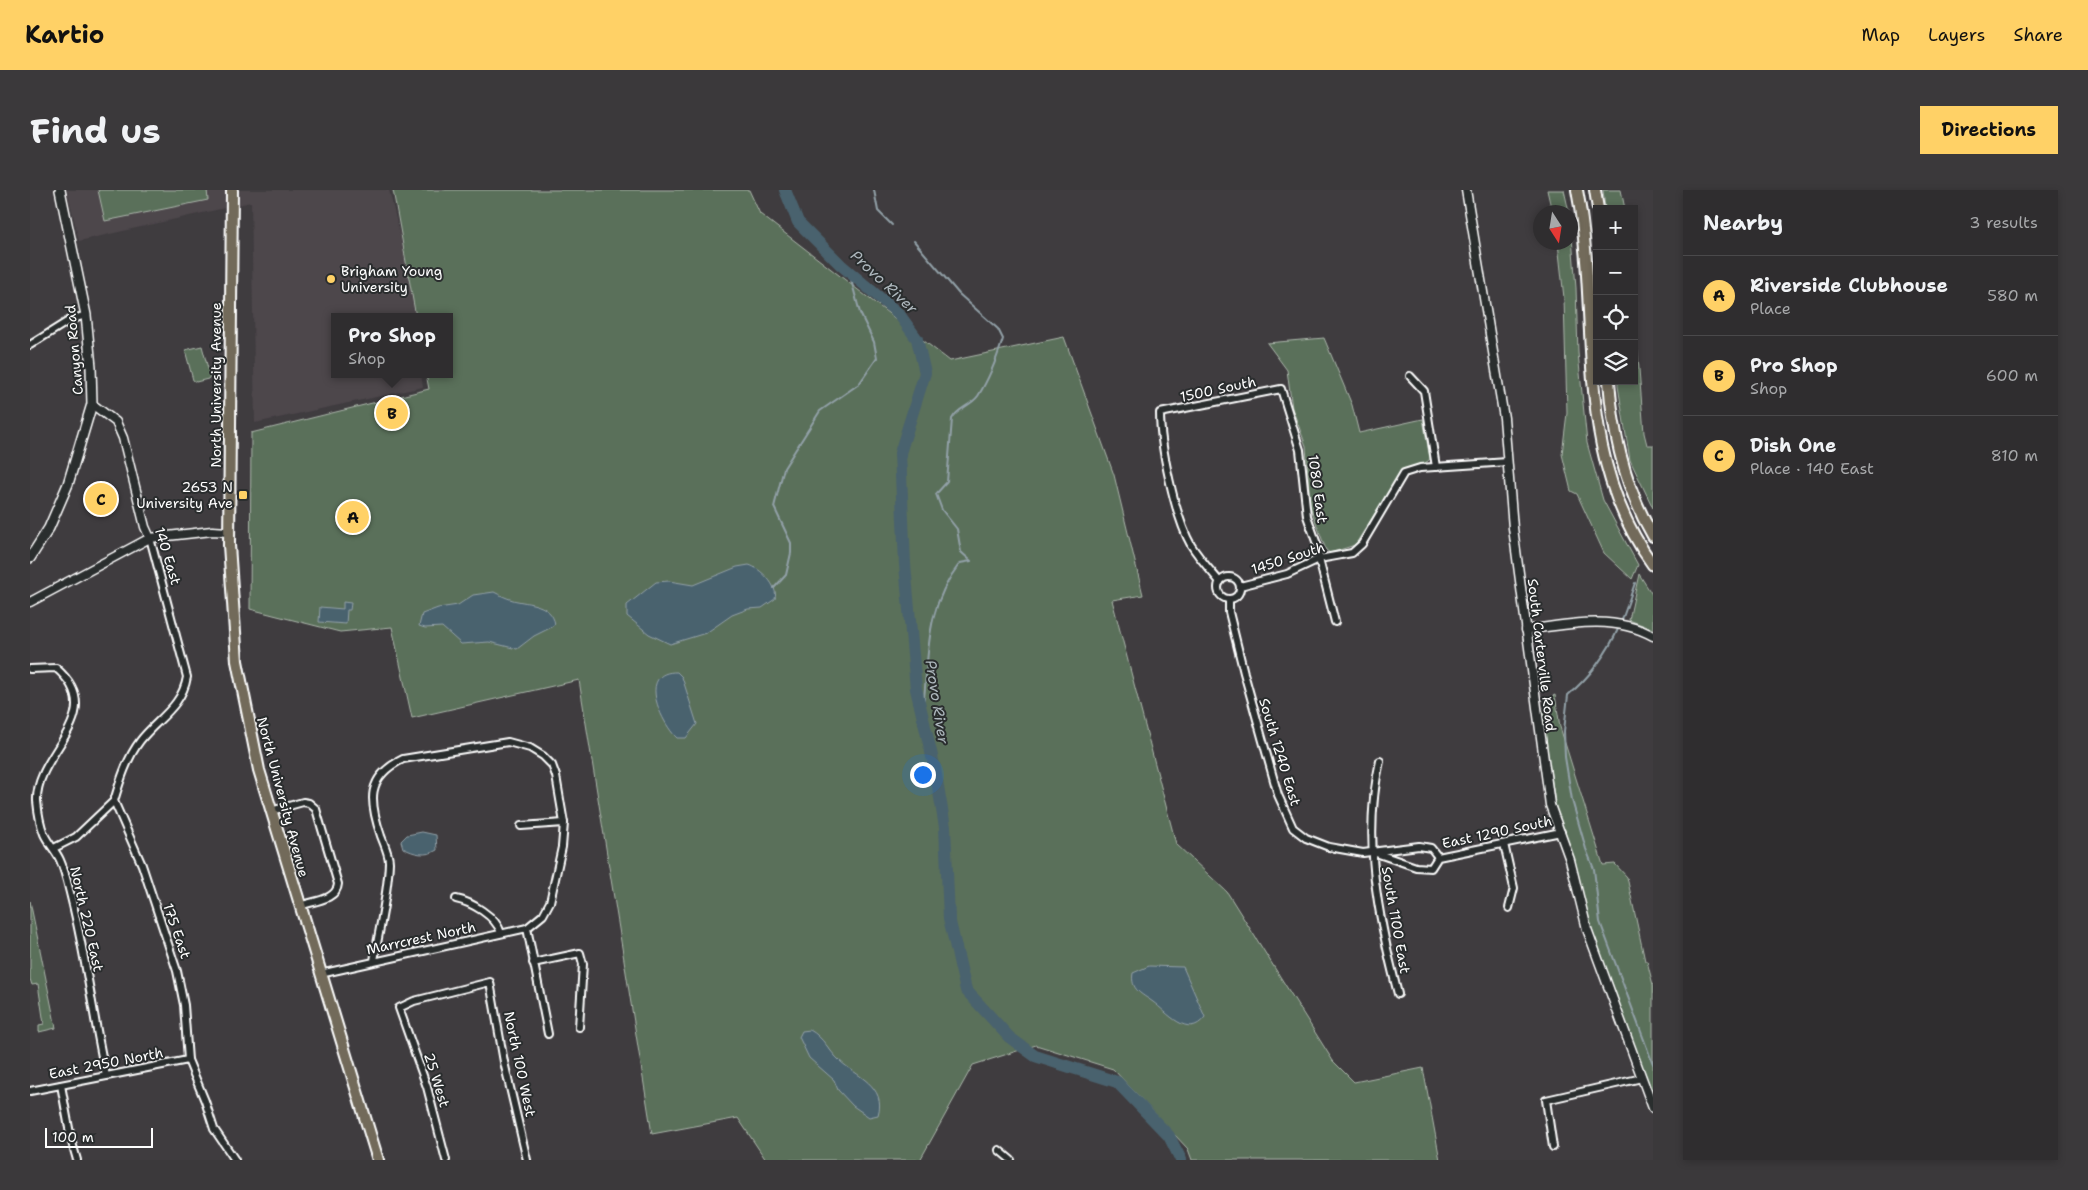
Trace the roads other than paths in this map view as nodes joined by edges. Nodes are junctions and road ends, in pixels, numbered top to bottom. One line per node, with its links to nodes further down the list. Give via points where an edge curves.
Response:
1 (60, 190): 7 (main road, Canyon Road)
2 (232, 190): 15 (main road, North University Avenue)
3 (1466, 190): 13 (street, South Carterville Road, via 1502,401)
4 (1577, 190): 20 (main road, via 1587,266 1592,385 1600,442 1618,503)
5 (1594, 190): 6 (main road)
6 (1597, 205)
7 (86, 315): 8 (street, via 70,320); 12 (main road, Canyon Road)
8 (30, 345)
9 (1410, 376): 14 (street, via 1424,391)
10 (1609, 385): 16 (main road, via 1612,418 1623,468)
11 (1281, 389): 19 (street, 1080 East, via 1300,450 1307,516); 21 (street, 1500 South, via 1160,413 1160,432 1181,520 1191,544)
12 (92, 404): 17 (street, 140 East, via 116,422 123,438); 18 (main road, Canyon Road, via 68,484)
13 (1508, 462): 14 (street, 1450 South); 26 (street, South Carterville Road)
14 (1436, 467): 19 (street, 1450 South, via 1404,473 1362,544 1352,553)
15 (229, 532): 17 (street); 31 (main road, North University Avenue, via 237,661 254,751)
16 (1653, 536)
17 (150, 538): 24 (street); 30 (street, 140 East, via 188,677 177,703 138,743 124,769)
18 (30, 558)
19 (1319, 559): 22 (street, 1450 South, via 1287,574); 25 (street, 1080 East)
20 (1653, 565)
21 (1220, 582): 22 (street, via 1231,577); 23 (street, via 1220,594)
22 (1240, 586): 23 (street, via 1238,594)
23 (1229, 599): 37 (street, South 1240 East, via 1242,667 1285,814 1294,828 1318,844)
24 (30, 602)
25 (1335, 622)
26 (1526, 630): 27 (street, via 1580,622 1608,623); 34 (street, South Carterville Road, via 1550,805)
27 (1653, 636)
28 (30, 669): 36 (street, North 220 East, via 56,668 73,686 76,714 41,778 37,798 44,835)
29 (1380, 761): 37 (street, South 1100 East, via 1374,784)
30 (114, 801): 36 (street, via 76,837); 51 (street, 175 East, via 142,865 177,971 184,1004)
31 (271, 811): 40 (main road, North University Avenue); 40 (street, via 303,802 310,802 316,809 337,890 332,896)
32 (564, 823): 33 (street); 42 (street, via 550,902 543,915); 44 (street, via 552,765 530,748 508,742 403,759 388,766 376,779 372,792 374,816 389,859)
33 (520, 826)
34 (1561, 832): 35 (street, East 1290 South); 53 (street, South Carterville Road, via 1587,929)
35 (1504, 844): 38 (street, East 1290 South); 41 (street, via 1514,888)
36 (54, 848): 52 (street, North 220 East, via 71,897)
37 (1372, 852): 38 (street, East 1290 South, via 1419,846 1431,848); 38 (street, East 1290 South, via 1416,867 1431,868); 48 (street, South 1100 East, via 1377,901)
38 (1438, 857)
39 (456, 899): 43 (street, via 470,902 499,927)
40 (299, 906): 46 (main road, North University Avenue)
41 (1509, 908)
42 (527, 928): 43 (street, Marrcrest North); 45 (street)
43 (501, 933): 44 (street, Marrcrest North)
44 (374, 961): 46 (street, Marrcrest North)
45 (534, 963): 49 (street, via 580,953 583,964); 50 (street)
46 (320, 974): 61 (main road, North University Avenue)
47 (490, 982): 62 (street, 25 West, via 414,1001 399,1008 427,1087); 63 (street, North 100 West, via 504,1062)
48 (1398, 994)
49 (579, 1027)
50 (548, 1034)
51 (188, 1060): 52 (street, East 2950 North); 60 (street, 175 East, via 214,1129)
52 (106, 1076): 54 (street, East 2950 North)
53 (1642, 1078): 56 (street, South Carterville Road); 57 (street, via 1546,1100)
54 (62, 1085): 55 (street, East 2950 North); 59 (street)
55 (30, 1091)
56 (1653, 1108)
57 (1553, 1147)
58 (998, 1150): 64 (street)
59 (77, 1160)
60 (234, 1160)
61 (378, 1160)
62 (446, 1160)
63 (527, 1160)
64 (1011, 1160)

